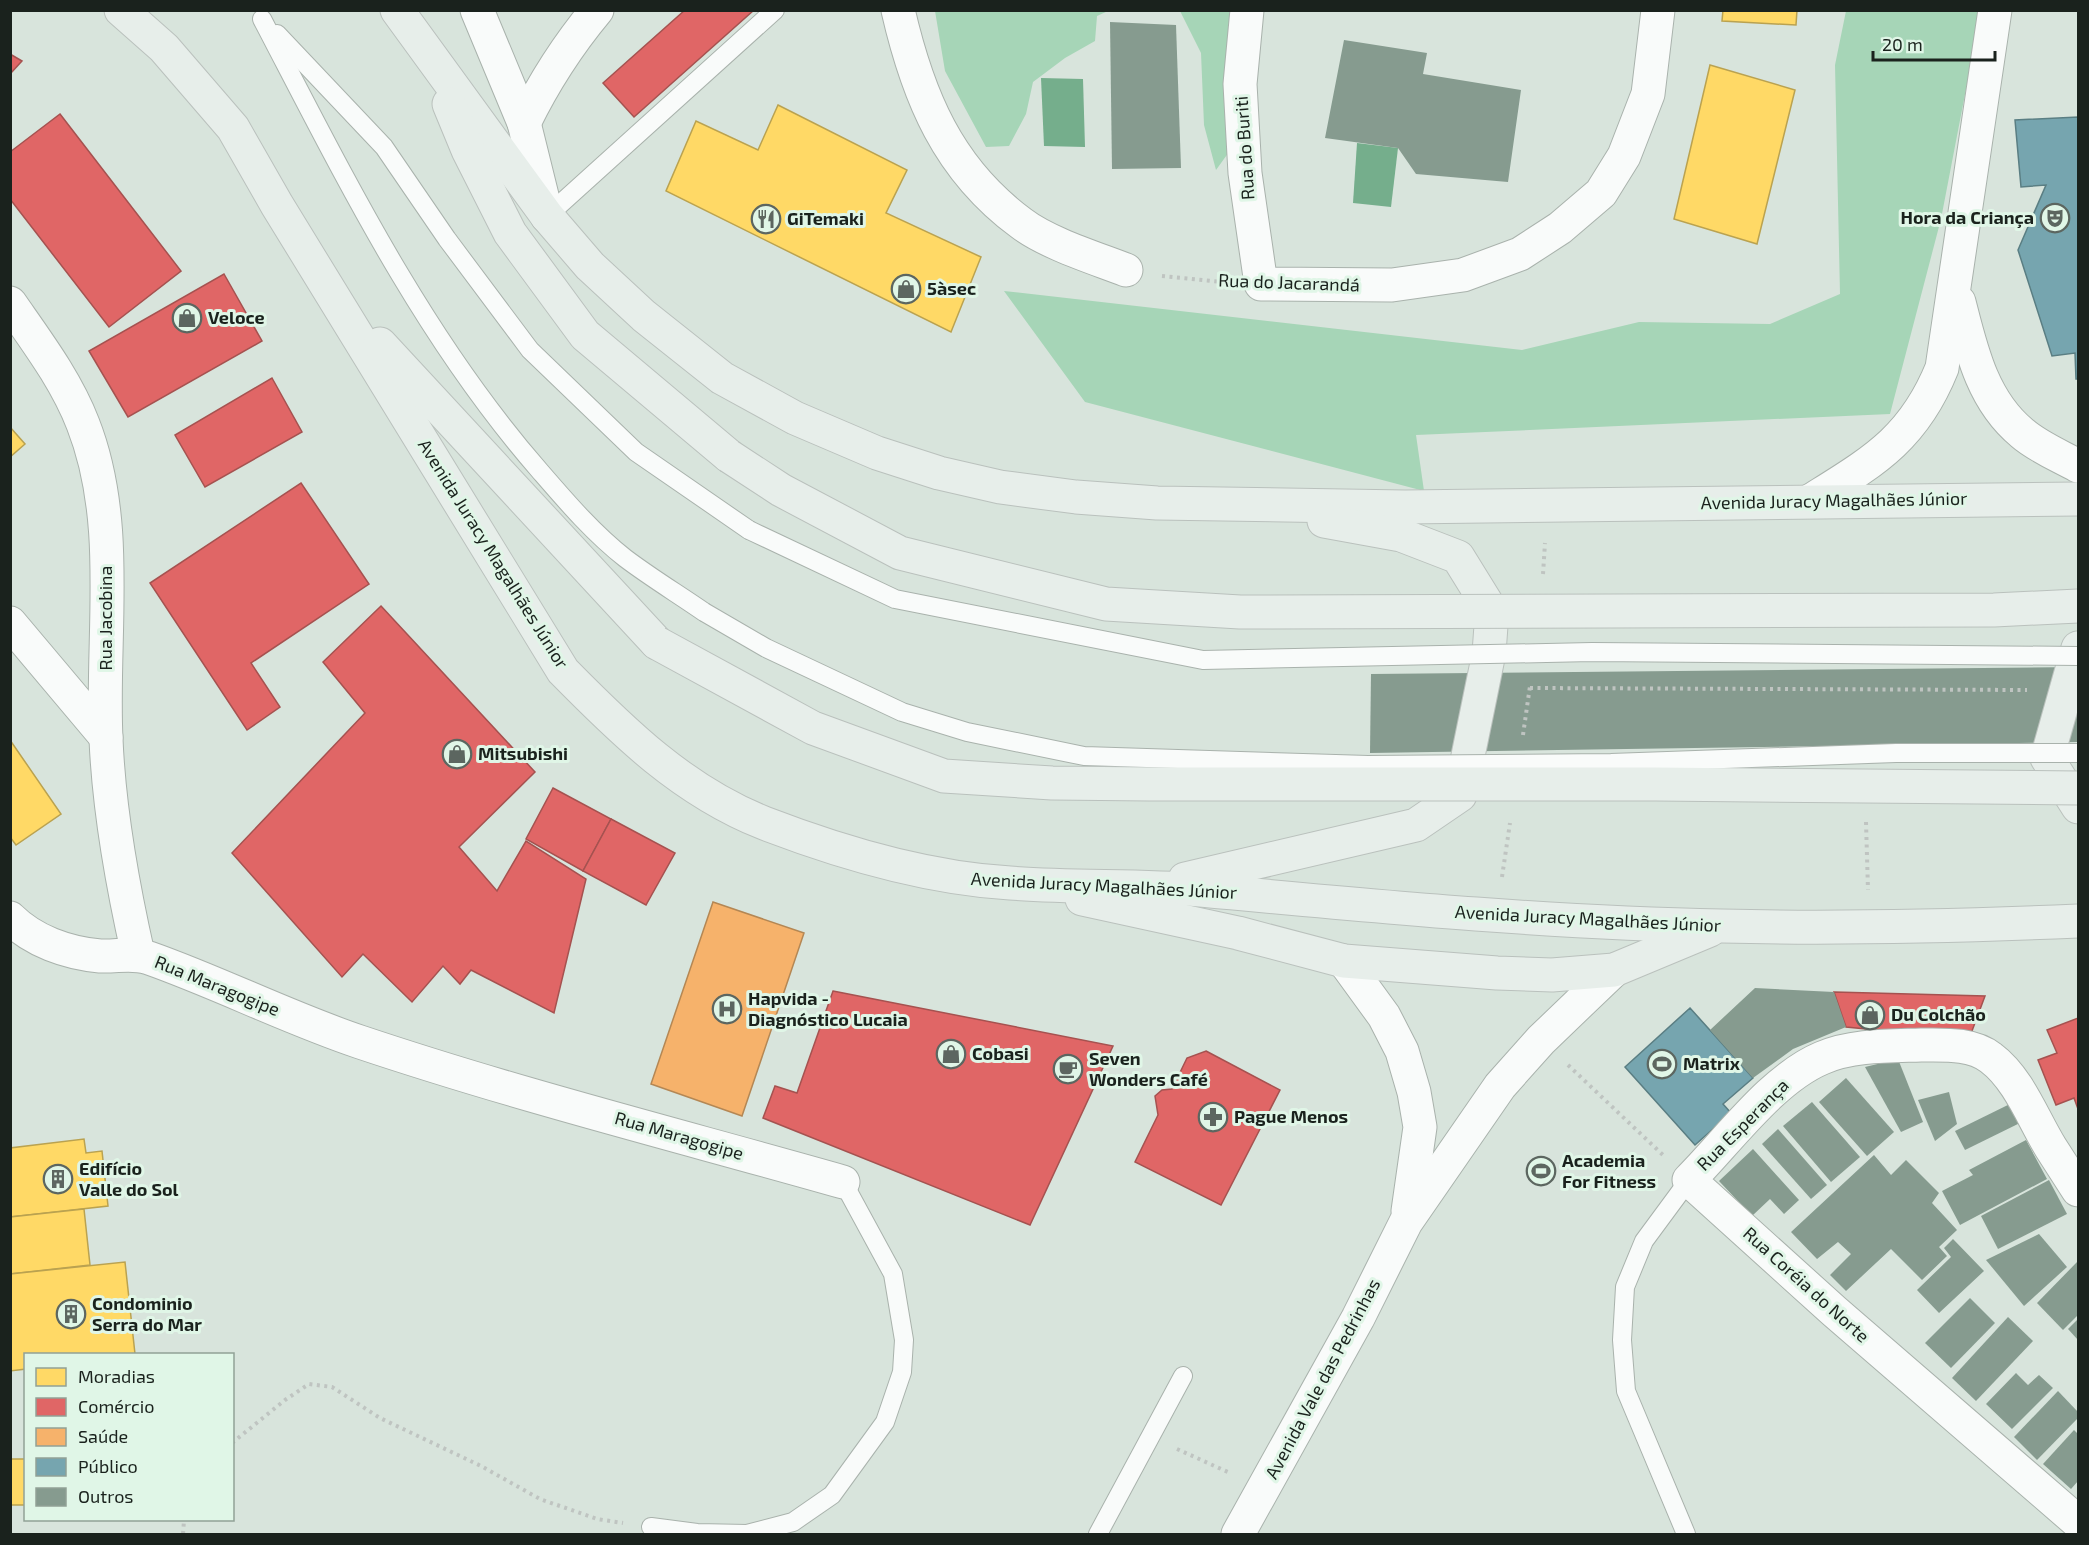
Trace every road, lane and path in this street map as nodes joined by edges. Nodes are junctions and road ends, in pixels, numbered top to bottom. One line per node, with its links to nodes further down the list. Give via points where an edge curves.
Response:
1 (121, 10): 17 (main road, Avenida Juracy Magalhães Júnior, via 164,48 233,128)
2 (397, 10): 11 (main road, Avenida Juracy Magalhães Júnior)
3 (477, 10): 12 (street)
4 (597, 10): 12 (street, via 544,82)
5 (775, 10): 13 (lane)
6 (898, 10): 14 (street, via 911,66 939,130 978,186 1023,225)
7 (1247, 10): 15 (street, Rua do Buriti, via 1240,84 1245,173)
8 (1658, 10): 15 (street, Rua do Jacarandá, via 1648,94 1624,156 1601,193 1560,228 1520,254 1463,275 1392,285)
9 (1995, 10): 16 (street)
10 (258, 15): 26 (lane, bridge, via 384,147 530,350 636,452 748,530 895,599 1203,660 1592,652); 30 (lane, bridge, via 360,207 434,332 505,431 566,501 624,557 704,612 766,648 902,712 967,732 1084,756 1379,765 1896,753)
11 (428, 53): 13 (main road, Avenida Juracy Magalhães Júnior); 23 (main road, Avenida Juracy Magalhães Júnior, bridge, via 468,150 510,233 585,335 729,456 781,490 900,553 1106,604 1240,612 1982,610)
12 (524, 123): 13 (street)
13 (547, 216): 22 (main road, Avenida Juracy Magalhães Júnior, via 590,266 644,316 722,378 795,418 856,445 939,473 1000,487 1099,499)
14 (1126, 270): 15 (path, Rua do Jacarandá)
15 (1261, 284)
16 (1955, 286): 19 (street, via 1974,363 1994,401 2022,433); 21 (street, via 1942,368 1929,400 1879,457)
17 (330, 290): 31 (main road, Avenida Juracy Magalhães Júnior, bridge, via 657,643 813,728 944,776 1052,783); 34 (main road, Avenida Juracy Magalhães Júnior, via 563,671 623,733 691,784 761,822 879,861)
18 (10, 303): 29 (street, Rua Jacobina, via 57,372 83,424 101,488 106,554)
19 (2079, 466)
20 (2079, 499): 21 (main road, Avenida Juracy Magalhães Júnior)
21 (1810, 501): 22 (main road, Avenida Juracy Magalhães Júnior, via 1405,507)
22 (1231, 504): 35 (main road, via 1401,535 1458,557 1492,612 1476,725 1460,795 1416,825)
23 (2079, 606)
24 (10, 623): 29 (street)
25 (2079, 648): 28 (main road)
26 (2079, 656)
27 (1530, 688): 28 (path)
28 (2065, 690): 32 (main road, via 2047,758)
29 (106, 737): 40 (street, Rua Jacobina, via 120,874)
30 (2079, 753)
31 (2079, 788)
32 (2079, 807)
33 (1866, 816): 36 (path)
34 (1010, 884): 35 (main road, Avenida Juracy Magalhães Júnior); 41 (main road, via 1238,933)
35 (1151, 886): 39 (main road, Avenida Juracy Magalhães Júnior, via 1462,913)
36 (1868, 898)
37 (10, 918): 40 (street, Rua Maragogipe, via 23,930 63,949 101,956)
38 (2079, 921): 39 (main road, Avenida Juracy Magalhães Júnior, via 1920,927)
39 (1719, 926): 42 (main road)
40 (138, 954): 45 (street, Rua Maragogipe, via 357,1041 470,1077)
41 (1344, 961): 42 (main road, via 1552,975); 47 (street, Avenida Vale das Pedrinhas, via 1384,1016 1402,1051 1414,1092 1420,1127)
42 (1614, 970): 43 (street, Avenida Vale das Pedrinhas)
43 (1541, 1040): 44 (path); 47 (street, Avenida Vale das Pedrinhas, via 1500,1086)
44 (1689, 1179): 46 (street, Rua Esperança, via 1762,1101 1799,1069 1845,1051 1935,1045 1968,1047 1991,1057 2013,1082); 52 (street, Rua Coréia do Norte, via 1834,1311); 56 (lane, via 1644,1242 1625,1287 1622,1340 1626,1391)
45 (843, 1182): 53 (lane, Rua Maragogipe, via 893,1274 904,1340 902,1372 885,1422 832,1495 793,1522 747,1534)
46 (2079, 1190)
47 (1406, 1222): 55 (street, Avenida Vale das Pedrinhas)
48 (1183, 1376): 54 (lane)
49 (234, 1441): 53 (path, via 309,1384 332,1387 380,1418 540,1499 597,1519)
50 (1173, 1447): 51 (path)
51 (1237, 1476)
52 (2079, 1522)
53 (651, 1527)
54 (1098, 1534)
55 (1238, 1534)
56 (1686, 1534)

